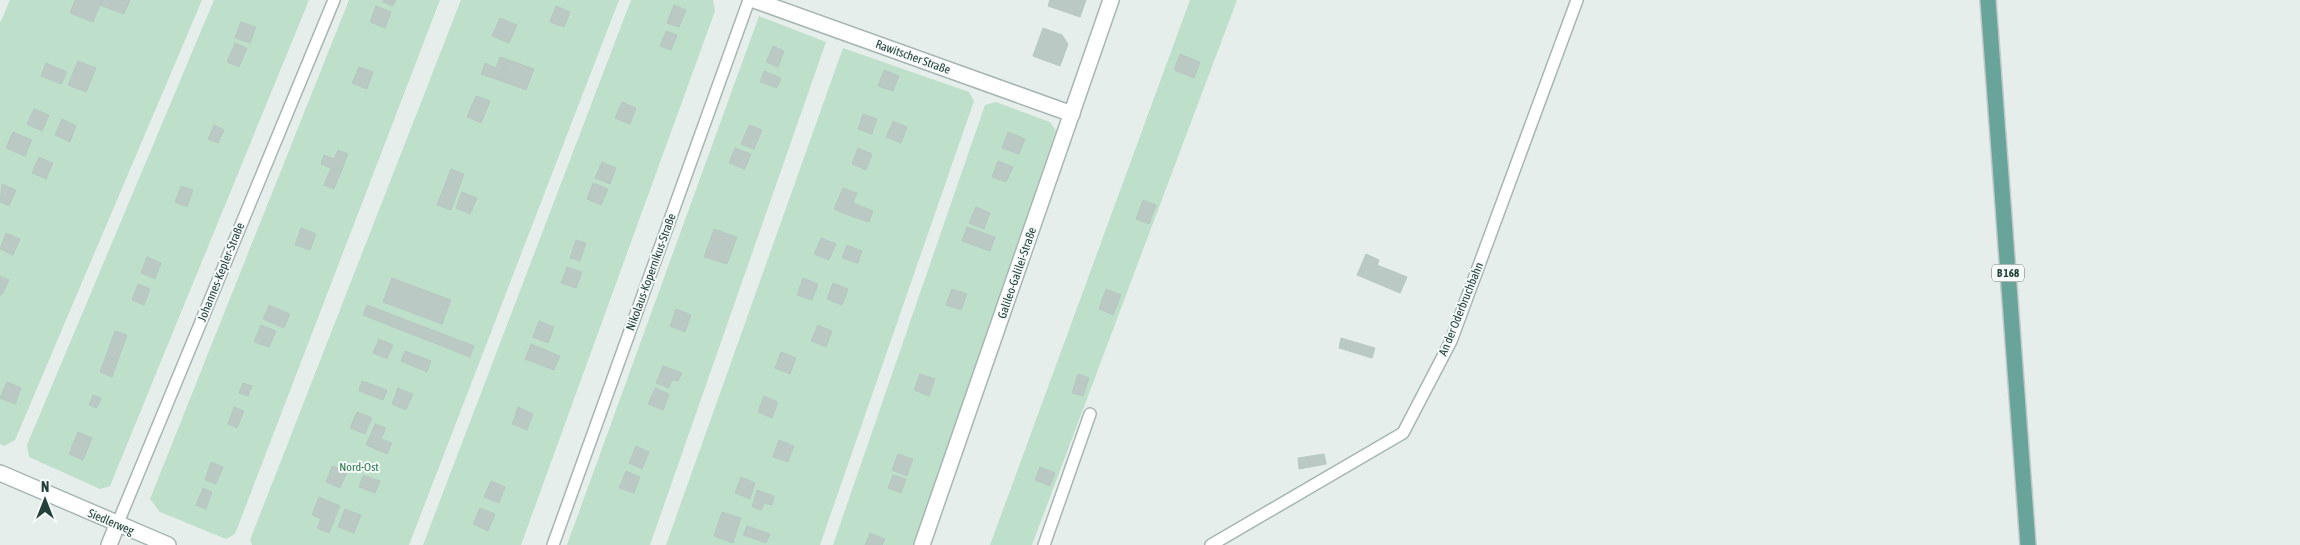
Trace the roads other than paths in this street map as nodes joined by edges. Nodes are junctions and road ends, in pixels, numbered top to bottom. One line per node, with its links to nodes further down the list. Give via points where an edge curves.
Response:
1 (334, 0): 10 (lane, Johannes-Kepler-Straße)
2 (749, 0): 13 (lane, Nikolaus-Kopernikus-Straße)
3 (754, 0): 7 (street, Rawitscher Straße)
4 (1111, 0): 7 (street, Galileo-Galilei-Straße)
5 (1577, 0): 16 (lane, An der Oderbruchbahn, via 1450,341 1403,433)
6 (1988, 0): 17 (main road, B 168)
7 (1072, 114): 14 (street, Galileo-Galilei-Straße)
8 (1090, 414): 15 (lane)
9 (0, 473): 10 (street, Siedlerweg)
10 (117, 525): 11 (street, Johannes-Kepler-Straße); 12 (street, Siedlerweg)
11 (109, 545)
12 (168, 545)
13 (553, 545)
14 (922, 545)
15 (1044, 545)
16 (1211, 545)
17 (2028, 545)

